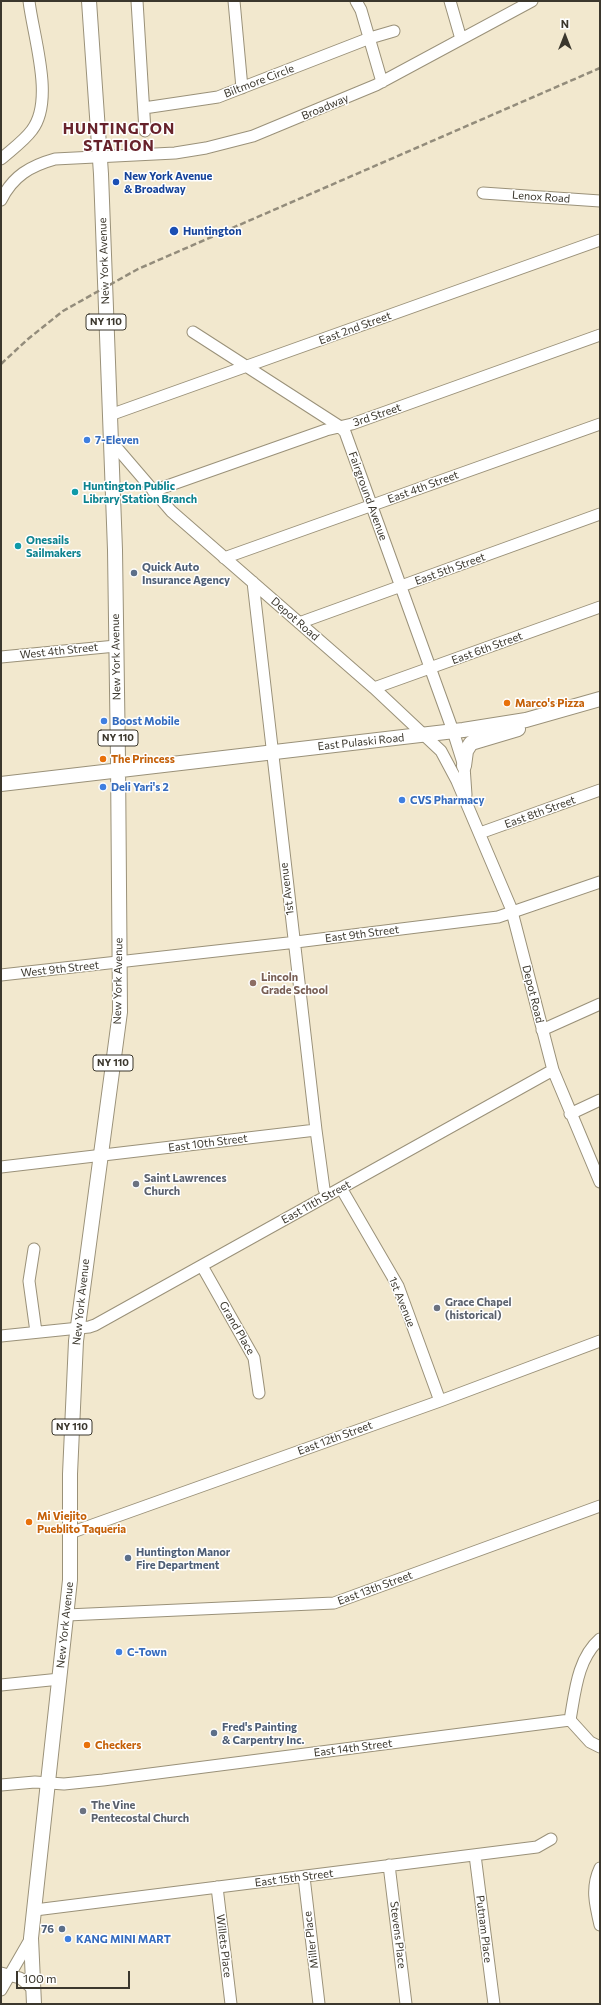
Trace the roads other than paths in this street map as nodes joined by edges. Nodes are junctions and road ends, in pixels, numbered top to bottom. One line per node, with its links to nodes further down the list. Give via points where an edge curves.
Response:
1 (29, 1): 16 (street, via 41,69 40,117 32,130)
2 (89, 1): 15 (main road, New York Avenue / NY 110)
3 (137, 1): 13 (street)
4 (234, 1): 12 (street)
5 (356, 1): 9 (street)
6 (450, 1): 10 (street)
7 (532, 1): 10 (street, Broadway)
8 (394, 31): 9 (street, Biltmore Circle)
9 (370, 38): 11 (street); 12 (street, Biltmore Circle)
10 (461, 39): 11 (street, Broadway)
11 (382, 82): 15 (street, Broadway, via 233,142 175,153)
12 (242, 88): 13 (street, Biltmore Circle, via 218,97)
13 (144, 108): 14 (street)
14 (145, 131)
15 (100, 157): 18 (street, Broadway, via 55,159 36,164 18,177); 24 (main road, New York Avenue / NY 110)
16 (1, 159)
17 (483, 193): 19 (street, Lenox Road)
18 (2, 197)
19 (600, 201)
20 (600, 240): 23 (street, East 2nd Street)
21 (193, 332): 23 (street, Fairground Avenue)
22 (600, 335): 26 (street, 3rd Street, via 355,423)
23 (247, 367): 24 (street, East 2nd Street); 26 (street, Fairground Avenue)
24 (110, 415): 27 (main road, New York Avenue / NY 110)
25 (600, 424): 29 (street, East 4th Street)
26 (339, 426): 28 (street, 3rd Street); 29 (street, Fairground Avenue, via 345,432)
27 (110, 440): 28 (street, Depot Road); 36 (main road, New York Avenue / NY 110)
28 (153, 491): 31 (street, Depot Road, via 171,511)
29 (371, 506): 31 (street, East 4th Street); 33 (street, Fairground Avenue)
30 (600, 514): 33 (street, East 5th Street)
31 (224, 558): 32 (street, Depot Road)
32 (253, 582): 35 (street, Depot Road); 44 (street, 1st Avenue)
33 (400, 587): 35 (street, East 5th Street); 38 (street, Fairground Avenue)
34 (600, 607): 38 (street, East 6th Street)
35 (299, 623): 39 (street, Depot Road)
36 (116, 646): 37 (street, West 4th Street); 46 (main road, New York Avenue / NY 110)
37 (1, 657)
38 (429, 668): 39 (street, East 6th Street); 42 (street, Fairground Avenue)
39 (374, 688): 43 (street, Depot Road)
40 (600, 699): 41 (main road, East Pulaski Road)
41 (526, 720): 42 (main road, East Pulaski Road); 45 (main road, via 519,729 471,743 466,751)
42 (454, 731): 43 (main road, East Pulaski Road); 45 (street, Depot Road)
43 (425, 735): 44 (main road, East Pulaski Road); 49 (street, Depot Road, via 442,751)
44 (272, 752): 46 (main road, East Pulaski Road); 53 (street, 1st Avenue)
45 (464, 766): 49 (street, Depot Road)
46 (118, 770): 47 (main road, East Pulaski Road); 54 (main road, New York Avenue / NY 110)
47 (1, 784)
48 (600, 790): 50 (street, East 8th Street)
49 (467, 805): 50 (street, Depot Road)
50 (480, 833): 52 (street, Depot Road)
51 (600, 882): 52 (street, East 9th Street)
52 (512, 913): 53 (street, East 9th Street, via 498,917); 57 (street, Depot Road)
53 (294, 942): 54 (street, East 9th Street); 61 (street, 1st Avenue)
54 (119, 962): 55 (street, West 9th Street); 62 (main road, New York Avenue / NY 110, via 120,1012)
55 (1, 975)
56 (600, 1004): 57 (street)
57 (542, 1030): 58 (street, Depot Road)
58 (553, 1070): 60 (street, Depot Road); 65 (street, East 11th Street)
59 (600, 1100): 60 (street)
60 (570, 1114): 64 (street, Depot Road)
61 (316, 1130): 62 (street, East 10th Street); 66 (street, 1st Avenue)
62 (100, 1156): 63 (street, East 10th Street); 69 (main road, New York Avenue / NY 110)
63 (1, 1167)
64 (600, 1182)
65 (341, 1188): 66 (street, East 11th Street); 74 (street, 1st Avenue, via 398,1286)
66 (327, 1195): 68 (street, East 11th Street)
67 (34, 1248): 70 (street, via 29,1281)
68 (202, 1266): 69 (street, East 11th Street, via 95,1325); 73 (street, Grand Place, via 254,1358)
69 (78, 1328): 70 (street, East 11th Street); 76 (main road, New York Avenue / NY 110, via 70,1474)
70 (36, 1332): 71 (street, East 11th Street)
71 (1, 1336)
72 (600, 1341): 74 (street, East 12th Street)
73 (259, 1393)
74 (440, 1401): 76 (street, East 12th Street)
75 (600, 1506): 77 (street, East 13th Street, via 334,1603)
76 (70, 1533): 77 (main road, New York Avenue / NY 110)
77 (67, 1615): 79 (main road, New York Avenue / NY 110)
78 (600, 1639): 81 (street, via 586,1657 580,1672)
79 (60, 1679): 80 (street); 83 (main road, New York Avenue / NY 110)
80 (1, 1685)
81 (570, 1720): 82 (street, via 590,1742); 83 (street, East 14th Street, via 104,1780)
82 (600, 1747)
83 (48, 1783): 84 (street, East 14th Street); 91 (main road, New York Avenue / NY 110)
84 (1, 1785)
85 (551, 1839): 86 (street, East 15th Street, via 537,1847)
86 (475, 1855): 87 (street, East 15th Street); 101 (street, Putnam Place)
87 (389, 1865): 89 (street, East 15th Street); 100 (street, Stevens Place)
88 (600, 1868): 92 (street, via 594,1881 594,1889)
89 (304, 1877): 90 (street, East 15th Street); 99 (street, Miller Place)
90 (217, 1887): 91 (street, East 15th Street); 98 (street, Willets Place)
91 (35, 1910): 93 (main road, New York Avenue / NY 110)
92 (600, 1925)
93 (31, 1938): 94 (street); 95 (main road, New York Avenue / NY 110)
94 (5, 1974): 95 (street, via 20,1978); 96 (street)
95 (32, 1988): 97 (main road, New York Avenue / NY 110)
96 (1, 1990)
97 (34, 2004)
98 (232, 2004)
99 (319, 2004)
100 (406, 2004)
101 (494, 2004)

